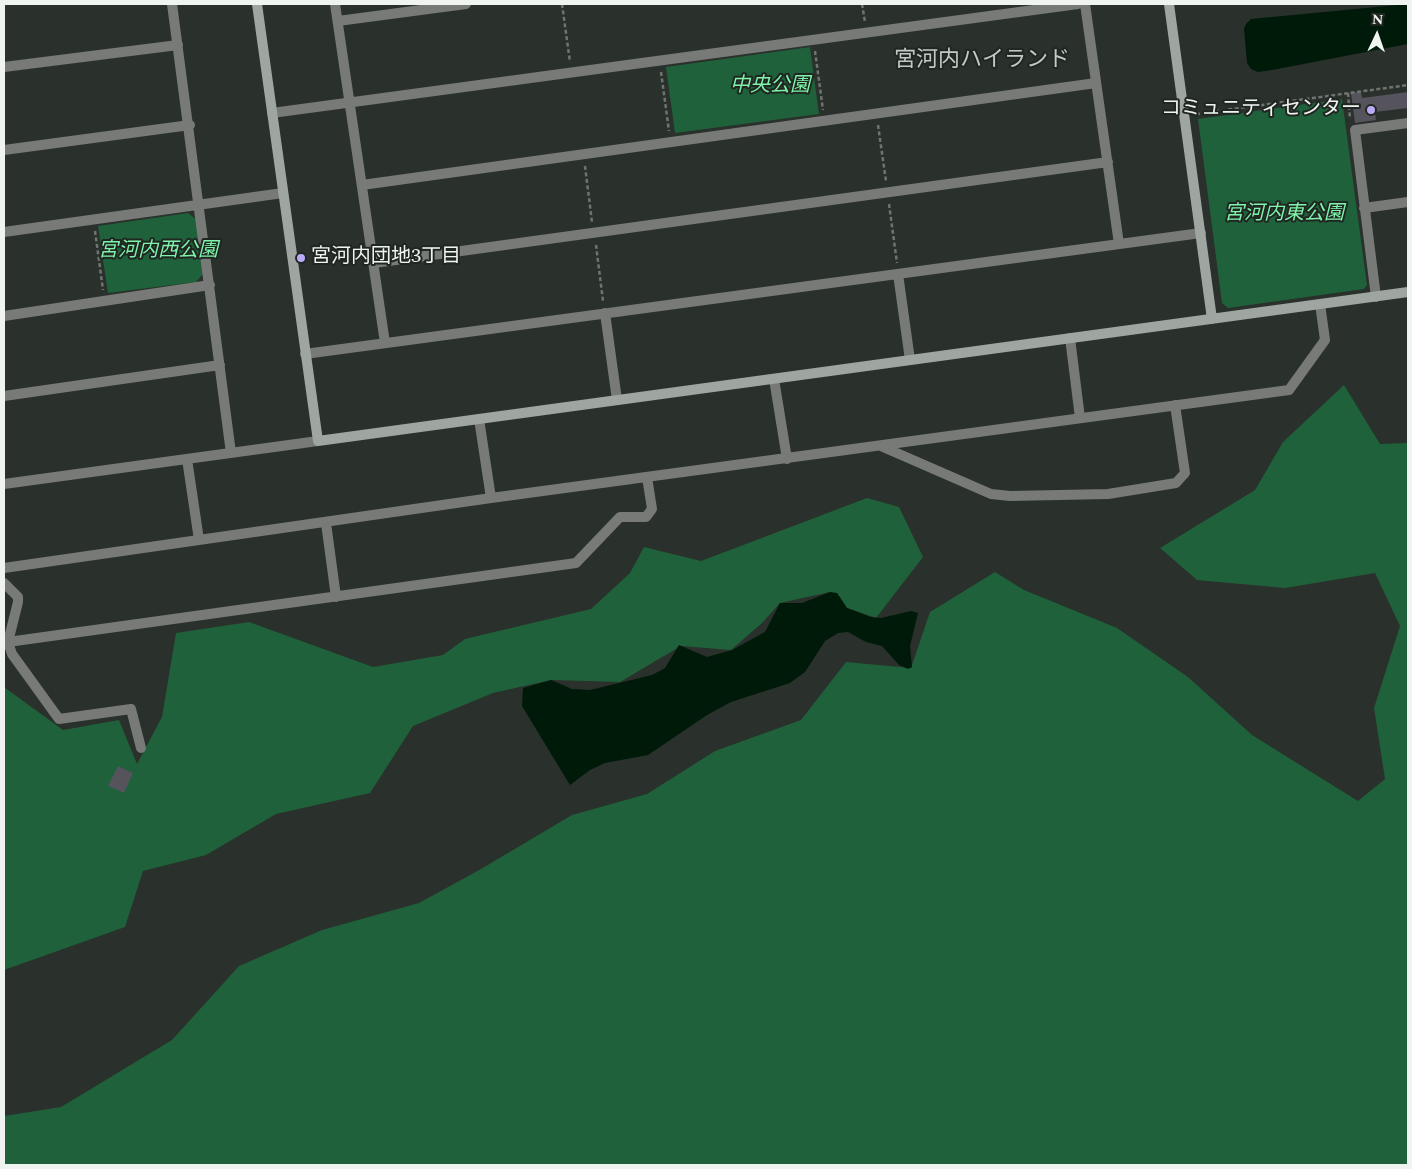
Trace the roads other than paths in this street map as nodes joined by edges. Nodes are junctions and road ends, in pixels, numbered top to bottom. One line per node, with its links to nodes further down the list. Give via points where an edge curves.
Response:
1 (172, 4): 9 (street)
2 (257, 4): 13 (street)
3 (335, 4): 8 (street)
4 (466, 4): 8 (street)
5 (1078, 4): 12 (street)
6 (1085, 4): 11 (street)
7 (1169, 4): 24 (street)
8 (338, 21): 12 (street)
9 (178, 45): 10 (street); 15 (street)
10 (4, 67)
11 (1096, 83): 17 (street); 18 (street)
12 (350, 102): 13 (street); 18 (street)
13 (272, 112): 19 (street)
14 (1408, 123): 22 (street, via 1355,130)
15 (190, 125): 16 (street); 21 (street)
16 (4, 150)
17 (1108, 162): 25 (street); 26 (street)
18 (362, 185): 26 (street)
19 (283, 193): 21 (street); 37 (street)
20 (1408, 202): 22 (street)
21 (199, 205): 23 (street); 28 (street)
22 (1364, 208): 30 (street)
23 (4, 232)
24 (1201, 233): 25 (street); 34 (street)
25 (1119, 244): 27 (street)
26 (374, 263): 36 (street)
27 (898, 274): 32 (street); 38 (street)
28 (210, 285): 33 (street); 39 (street)
29 (1408, 292): 30 (street)
30 (1376, 297): 31 (street)
31 (1320, 304): 34 (street); 43 (street, via 1325,340 1289,390)
32 (605, 313): 36 (street); 42 (street)
33 (4, 316)
34 (1212, 319): 35 (street)
35 (1070, 338): 38 (street); 44 (street)
36 (386, 343): 37 (street)
37 (305, 354): 46 (street)
38 (910, 360): 40 (street)
39 (220, 365): 41 (street); 48 (street)
40 (774, 379): 42 (street); 50 (street)
41 (4, 396)
42 (617, 400): 45 (street)
43 (1175, 405): 44 (street); 47 (street, via 1184,473 1176,483 1108,494 991,494)
44 (1080, 418): 47 (street)
45 (479, 419): 46 (street); 53 (street)
46 (318, 441): 48 (street)
47 (882, 446): 50 (street)
48 (232, 453): 49 (street)
49 (187, 459): 52 (street); 55 (street)
50 (787, 459): 51 (street)
51 (647, 477): 53 (street); 58 (street, via 652,509 646,517 620,517 576,563)
52 (4, 484)
53 (491, 498): 54 (street)
54 (326, 523): 55 (street); 58 (street)
55 (199, 540): 56 (street)
56 (4, 568)
57 (4, 583): 59 (street, via 18,597)
58 (336, 597): 59 (street)
59 (8, 642): 60 (street, via 12,654 59,719 131,709)
60 (141, 748)

